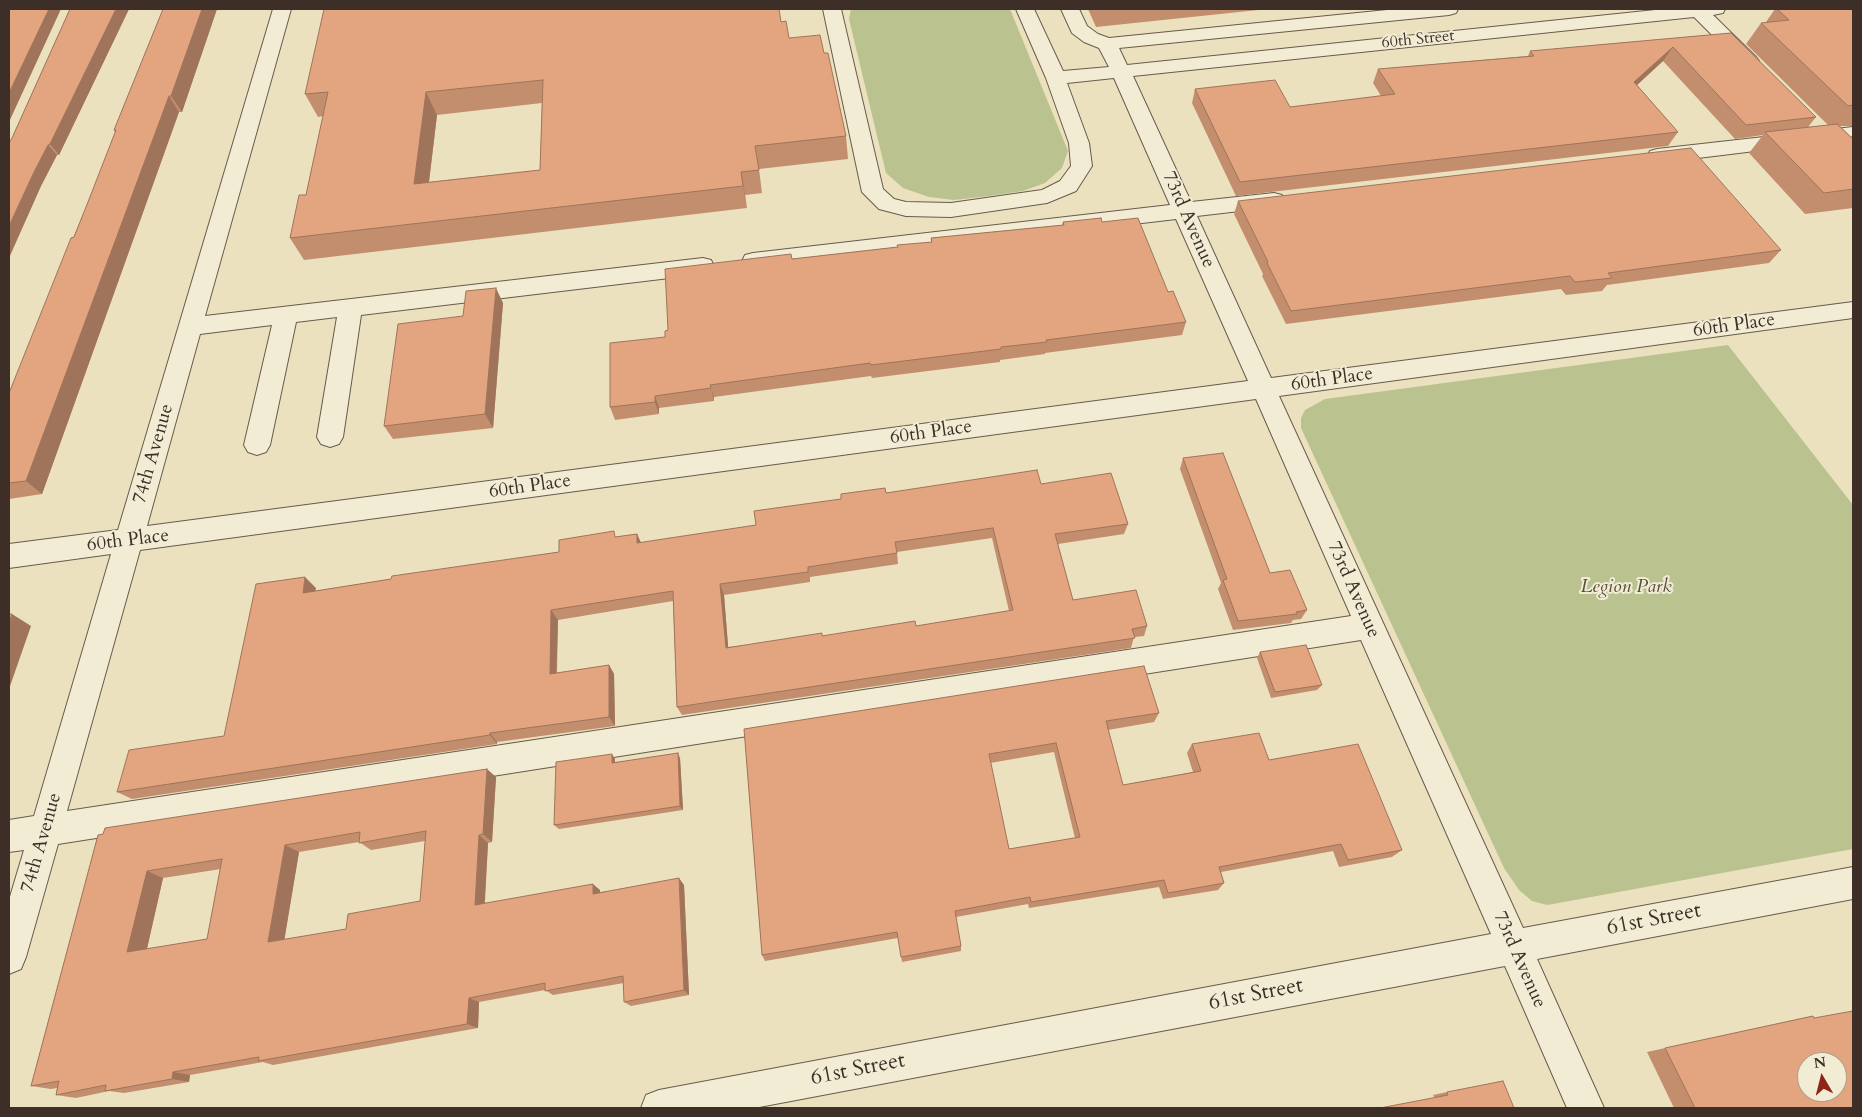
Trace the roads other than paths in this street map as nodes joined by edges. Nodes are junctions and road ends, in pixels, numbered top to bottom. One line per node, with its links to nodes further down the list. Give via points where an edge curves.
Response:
1 (282, 9): 23 (street, 74th Avenue)
2 (832, 9): 13 (street, via 873,192 886,204 906,209 951,210 1048,196 1068,186 1082,166 1079,143)
3 (1025, 9): 13 (street)
4 (1070, 9): 10 (street, via 1079,29)
5 (1449, 9): 8 (street)
6 (1710, 9): 7 (street, 60th Street); 12 (street)
7 (1670, 11): 9 (street, 60th Street)
8 (1395, 14): 9 (street); 10 (street)
9 (1414, 40): 11 (street, 60th Street)
10 (1107, 44): 11 (street, 73rd Avenue)
11 (1121, 72): 13 (street, 60th Street); 19 (street, 73rd Avenue)
12 (1765, 76)
13 (1056, 78)
14 (1805, 116): 16 (street)
15 (1853, 133): 16 (street)
16 (1832, 143): 17 (street)
17 (1637, 158)
18 (1291, 198): 19 (street)
19 (1184, 211): 20 (street); 24 (street, 73rd Avenue)
20 (350, 308): 22 (street); 25 (street)
21 (1853, 310): 24 (street, 60th Place)
22 (286, 315): 23 (street); 26 (street)
23 (190, 326): 27 (street, 74th Avenue)
24 (1263, 389): 27 (street, 60th Place); 29 (street, 73rd Avenue)
25 (330, 437)
26 (257, 445)
27 (128, 541): 28 (street, 60th Place); 30 (street, 74th Avenue)
28 (9, 556)
29 (1369, 626): 30 (street); 33 (street, 73rd Avenue)
30 (45, 830): 31 (street); 34 (street, 74th Avenue)
31 (9, 836)
32 (1853, 883): 33 (street, 61st Street)
33 (1513, 946): 35 (street, 61st Street); 36 (street, 73rd Avenue)
34 (9, 957)
35 (660, 1108)
36 (1586, 1108)

